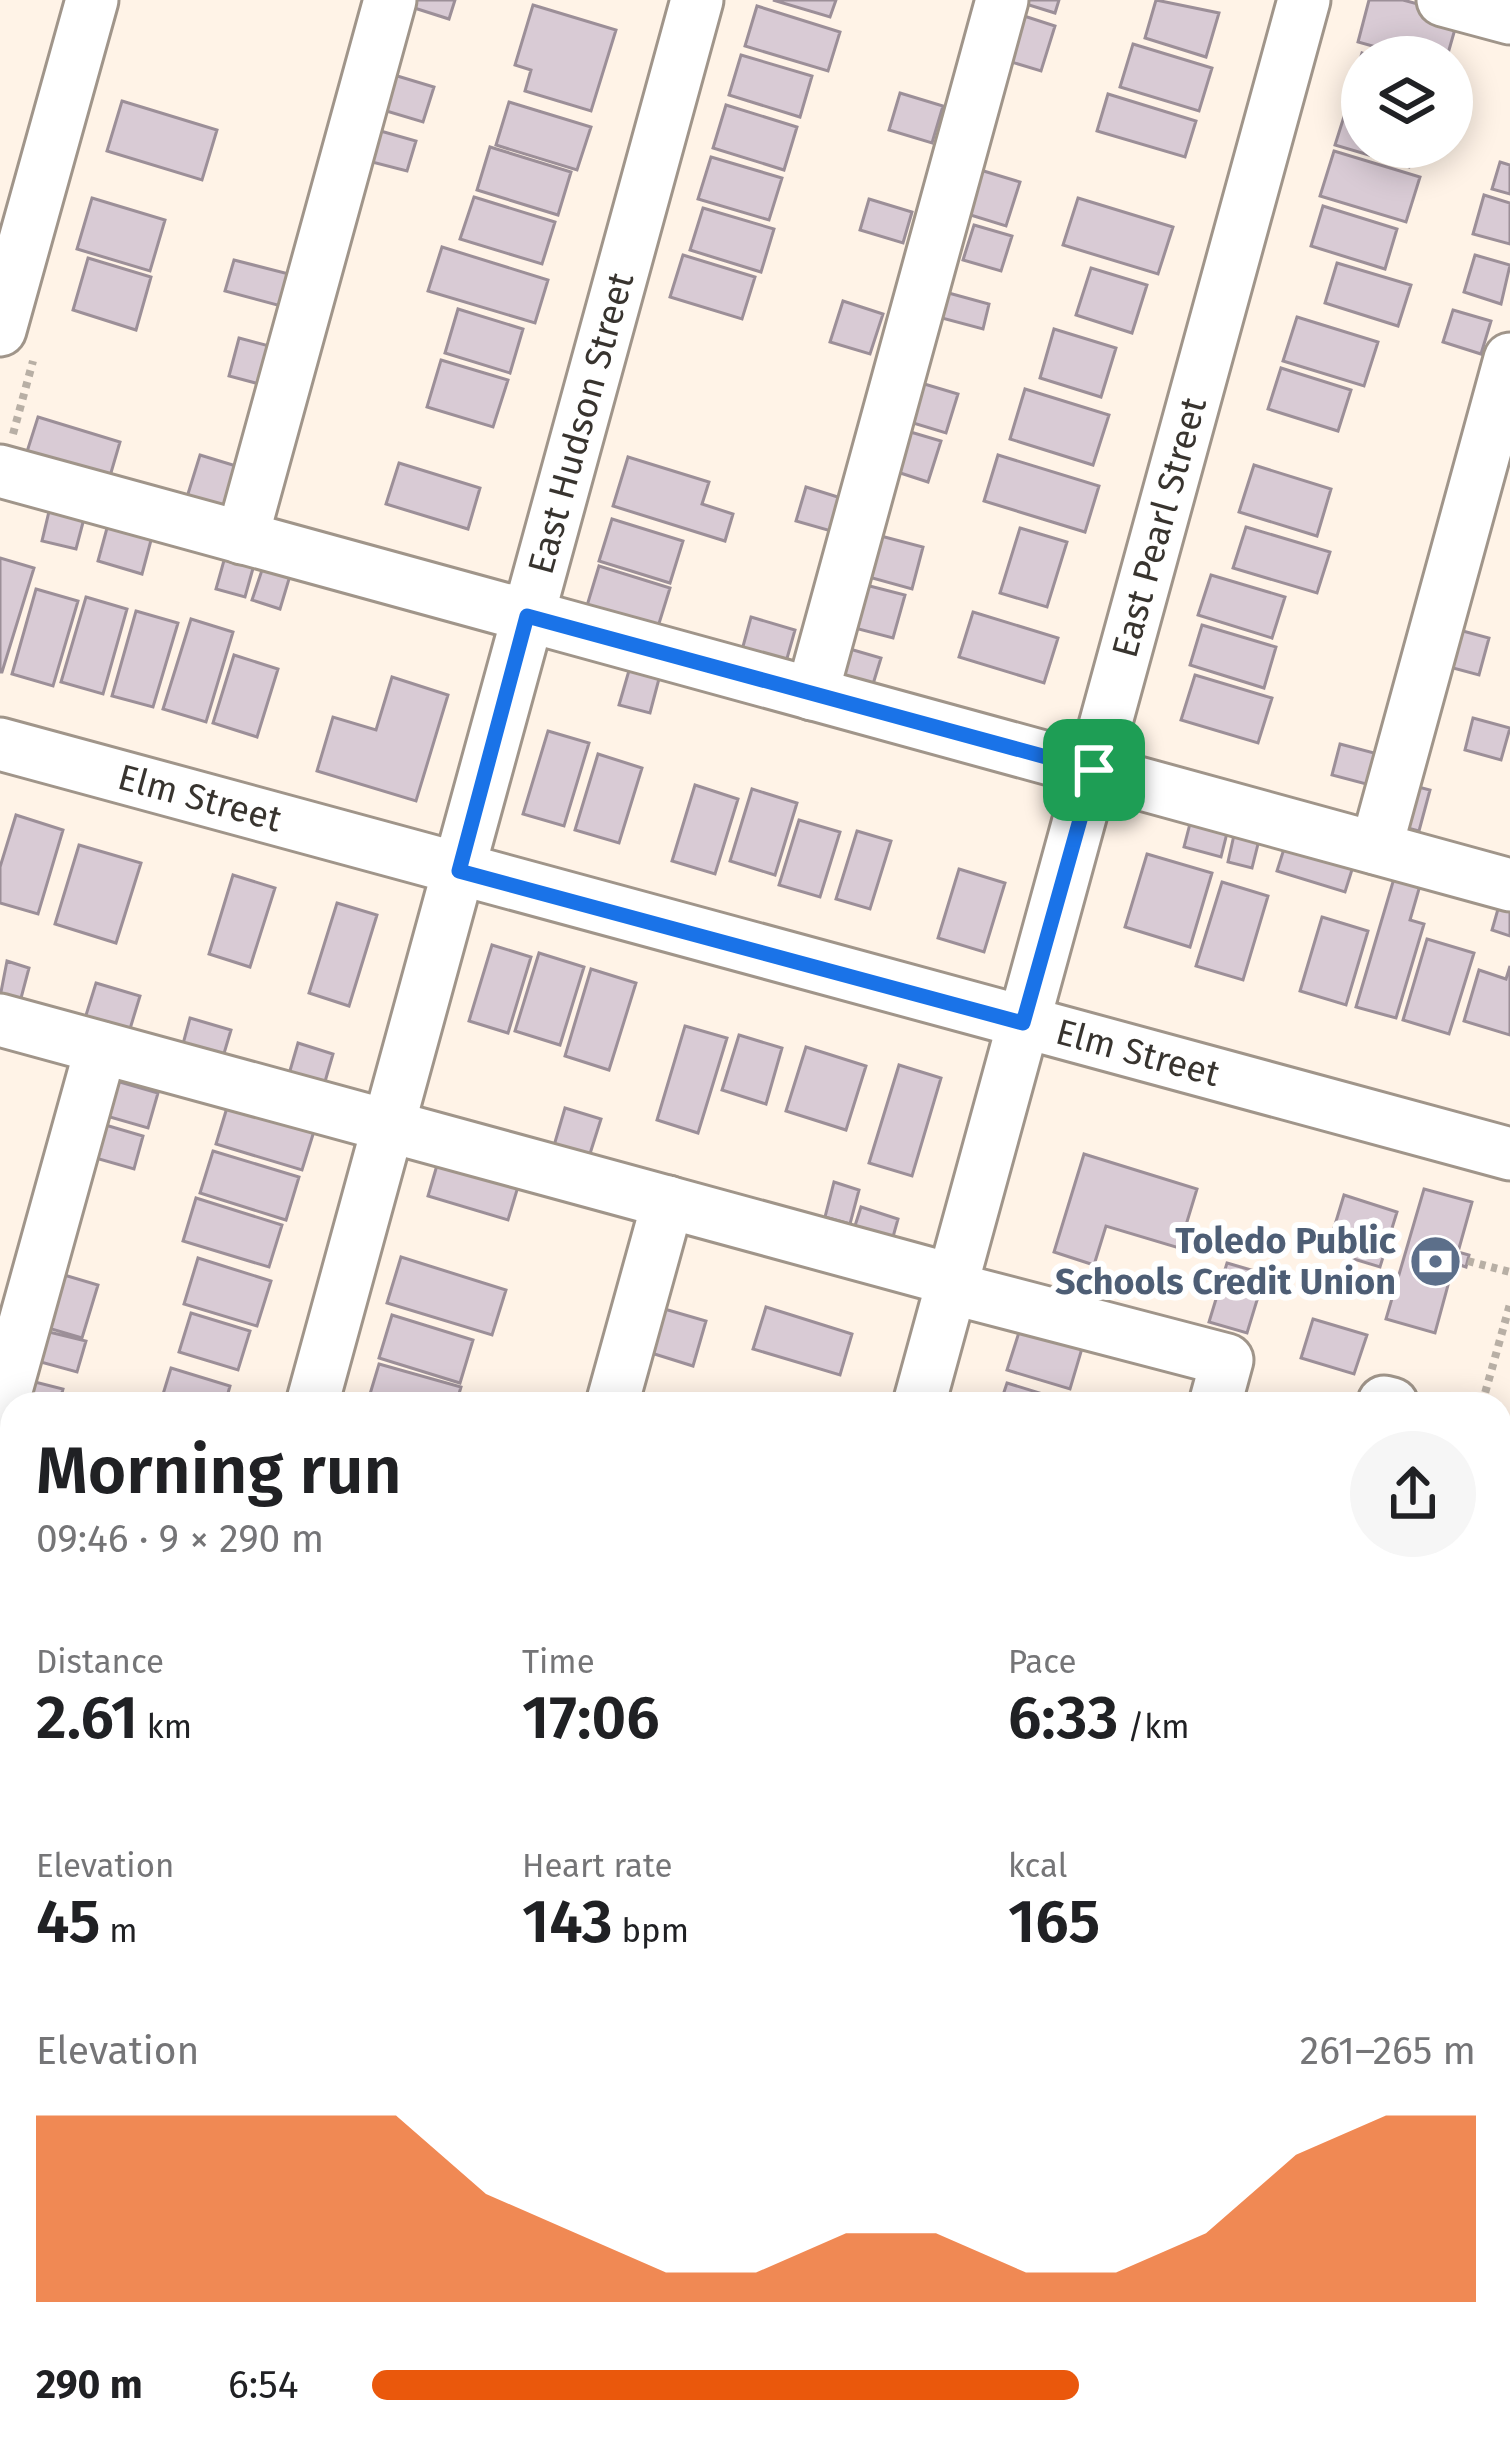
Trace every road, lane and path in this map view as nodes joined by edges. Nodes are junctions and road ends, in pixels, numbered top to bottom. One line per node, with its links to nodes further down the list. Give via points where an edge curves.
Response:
1 (92, 0): 8 (street)
2 (390, 0): 11 (street)
3 (697, 0): 12 (street, East Hudson Street)
4 (1002, 0): 13 (street)
5 (1304, 0): 15 (street, East Pearl Street)
6 (1443, 0): 7 (street)
7 (1510, 19)
8 (0, 330)
9 (1510, 359): 16 (street)
10 (0, 471): 11 (street)
11 (242, 538): 12 (street)
12 (527, 616): 13 (street); 17 (street, East Hudson Street)
13 (812, 694): 15 (street)
14 (0, 744): 17 (street, Elm Street)
15 (1094, 770): 16 (street); 20 (street, East Pearl Street)
16 (1376, 848): 18 (street)
17 (459, 871): 20 (street, Elm Street); 22 (street, East Hudson Street)
18 (1510, 885)
19 (0, 1020): 21 (street)
20 (1023, 1023): 23 (street, Elm Street); 27 (street, East Pearl Street)
21 (101, 1048): 22 (street); 29 (street)
22 (389, 1126): 24 (street); 30 (street, East Hudson Street)
23 (1510, 1154)
24 (668, 1202): 27 (street); 31 (street)
25 (1468, 1261): 26 (path)
26 (1510, 1272)
27 (952, 1284): 32 (street, East Pearl Street); 33 (street, via 1227,1360)
28 (1510, 1304): 34 (path)
29 (6, 1392)
30 (315, 1392)
31 (615, 1392)
32 (922, 1392)
33 (1218, 1392)
34 (1485, 1392)

